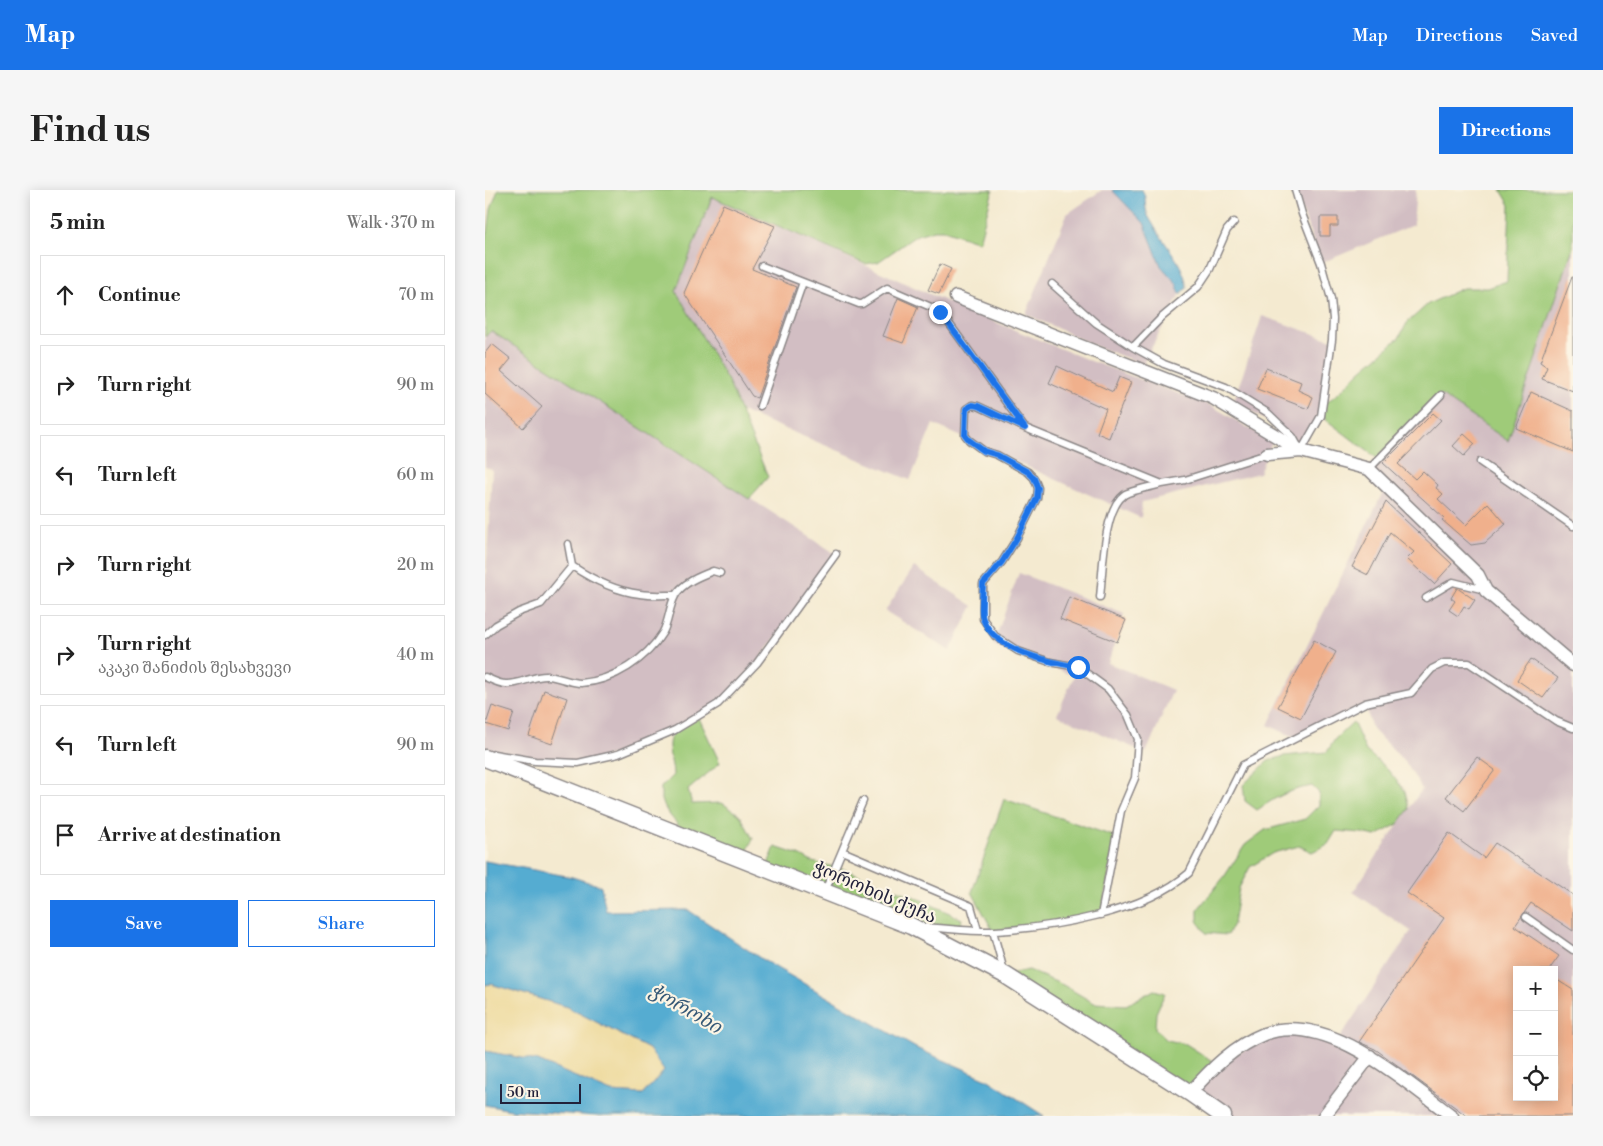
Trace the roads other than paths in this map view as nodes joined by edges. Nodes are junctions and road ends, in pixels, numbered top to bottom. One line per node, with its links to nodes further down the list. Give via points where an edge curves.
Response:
1 (1295, 190): 11 (lane, via 1321,263 1333,318 1321,416)
2 (1234, 222): 7 (lane, via 1198,287)
3 (762, 266): 4 (lane)
4 (803, 282): 9 (lane); 10 (lane, via 859,304 887,288 940,312)
5 (1052, 284): 7 (lane, via 1095,323)
6 (956, 297): 11 (street, via 1213,398)
7 (1133, 347): 11 (lane, via 1163,364 1226,387 1269,413 1293,437)
8 (1441, 395): 14 (lane)
9 (760, 406)
10 (1025, 428): 15 (lane); 34 (lane, via 978,406 966,409 965,435 969,440 984,451 1028,472 1038,488 1037,498 1017,538 983,584 983,619 995,636 1018,651 1078,667 1108,689 1128,715 1138,739 1135,778 1121,811)
11 (1301, 451): 12 (street); 14 (street)
12 (1267, 454): 15 (lane, via 1185,480)
13 (1480, 462): 16 (lane)
14 (1369, 469): 21 (street, via 1478,575)
15 (1161, 484): 23 (lane, via 1124,495 1111,513)
16 (1573, 526)
17 (569, 544): 19 (lane)
18 (836, 554): 29 (lane, via 757,663 718,704 675,730 618,754 578,762 535,761)
19 (572, 566): 22 (lane, via 594,580 620,590 641,595); 25 (lane, via 541,604 519,612)
20 (720, 573): 22 (lane, via 713,571 691,580)
21 (1486, 591): 24 (lane, via 1453,582); 26 (street)
22 (675, 595): 27 (lane, via 663,631 644,655 626,669 579,683 547,676 508,685)
23 (1100, 597)
24 (1426, 598)
25 (485, 635)
26 (1573, 665)
27 (485, 677)
28 (1573, 728): 34 (lane, via 1556,721 1469,663 1444,663 1432,669 1411,693 1365,703 1243,765 1189,873 1159,894)
29 (485, 753)
30 (485, 758): 33 (street, ჭოროხის ქუჩა)
31 (863, 801): 32 (lane)
32 (842, 851): 33 (lane); 37 (lane, via 971,906)
33 (824, 892): 36 (street, ჭოროხის ქუჩა)
34 (1101, 915): 38 (lane)
35 (1526, 917): 39 (lane)
36 (911, 926): 37 (lane); 40 (street, ჭოროხის ქუჩა)
37 (978, 930): 38 (lane)
38 (993, 931): 40 (lane)
39 (1573, 950)
40 (1005, 974): 42 (street, ჭოროხის ქუჩა)
41 (1370, 1056): 42 (street, via 1339,1040 1285,1029 1265,1034 1230,1054); 44 (street); 45 (street)
42 (1190, 1093): 43 (street, ჭოროხის ქუჩა)
43 (1223, 1116)
44 (1324, 1116)
45 (1452, 1116)

